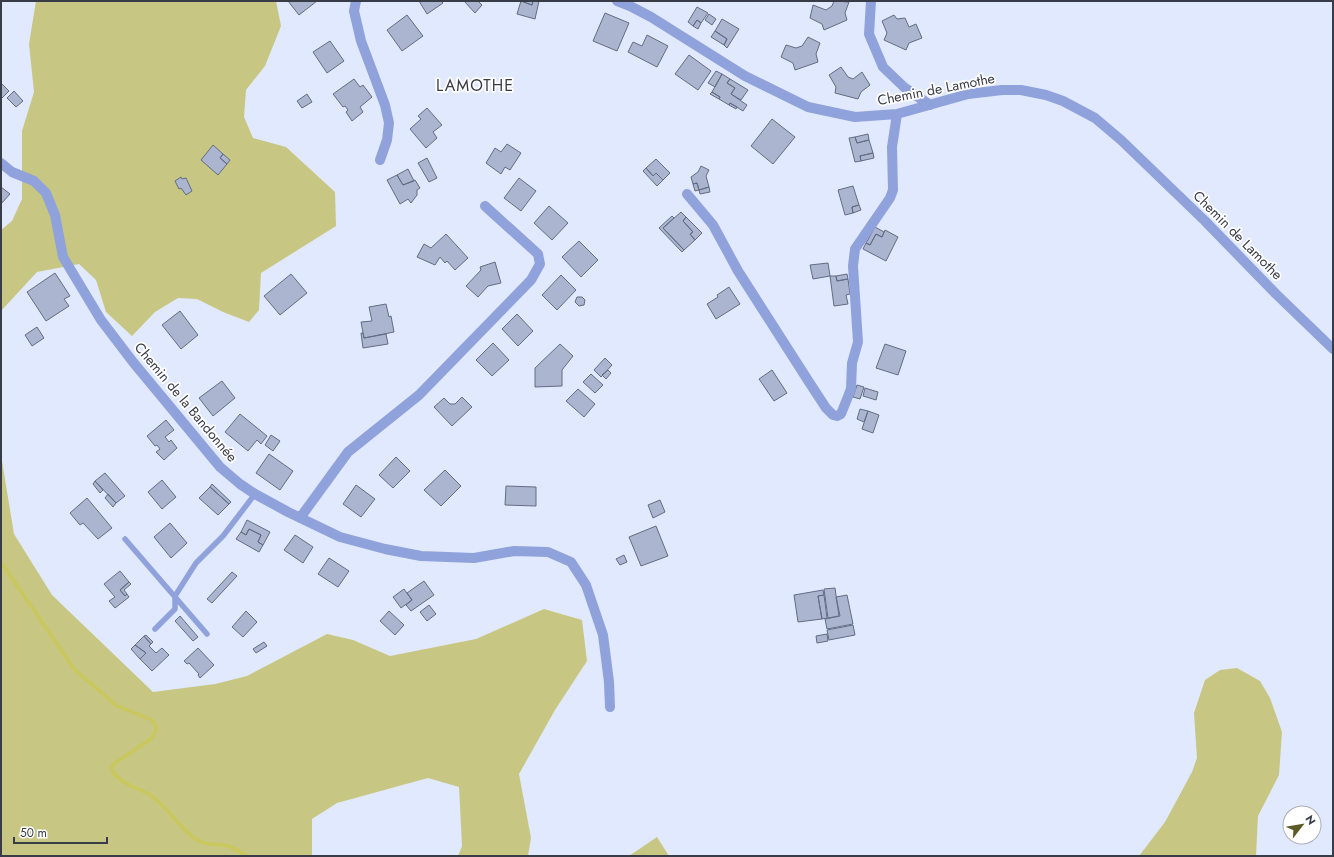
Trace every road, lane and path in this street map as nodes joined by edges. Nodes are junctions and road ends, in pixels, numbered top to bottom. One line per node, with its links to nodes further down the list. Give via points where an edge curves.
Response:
1 (356, 1): 6 (street, via 354,11 361,41 385,105 389,123 387,140)
2 (617, 1): 5 (street, Chemin de Lamothe, via 651,17 745,76 808,107 855,117)
3 (871, 1): 4 (street, via 869,34 883,67 905,88)
4 (930, 105): 5 (street, Chemin de Lamothe); 10 (street, Chemin de Lamothe, via 968,94 1021,90 1063,101 1095,118 1205,221)
5 (897, 114): 8 (street, via 892,147 893,190 855,249 853,266 858,342 852,363 851,389 841,414 837,416 826,408 738,271 713,225)
6 (380, 160)
7 (1, 163): 11 (street, Chemin de la Bandonnée, via 46,192 55,215 63,257 101,320 220,467)
8 (687, 194)
9 (485, 206): 12 (street, via 538,254 540,264 531,280 419,395 348,452)
10 (1333, 349)
11 (255, 494): 12 (street, Chemin de la Bandonnée); 14 (lane, via 223,536 196,563)
12 (300, 518): 17 (street, Chemin de la Bandonnée, via 340,536 412,555 474,558 514,552 548,552 571,562 586,585 603,635)
13 (125, 539): 14 (lane)
14 (175, 596): 15 (lane, via 175,609); 16 (lane)
15 (155, 629)
16 (207, 634)
17 (610, 707)

